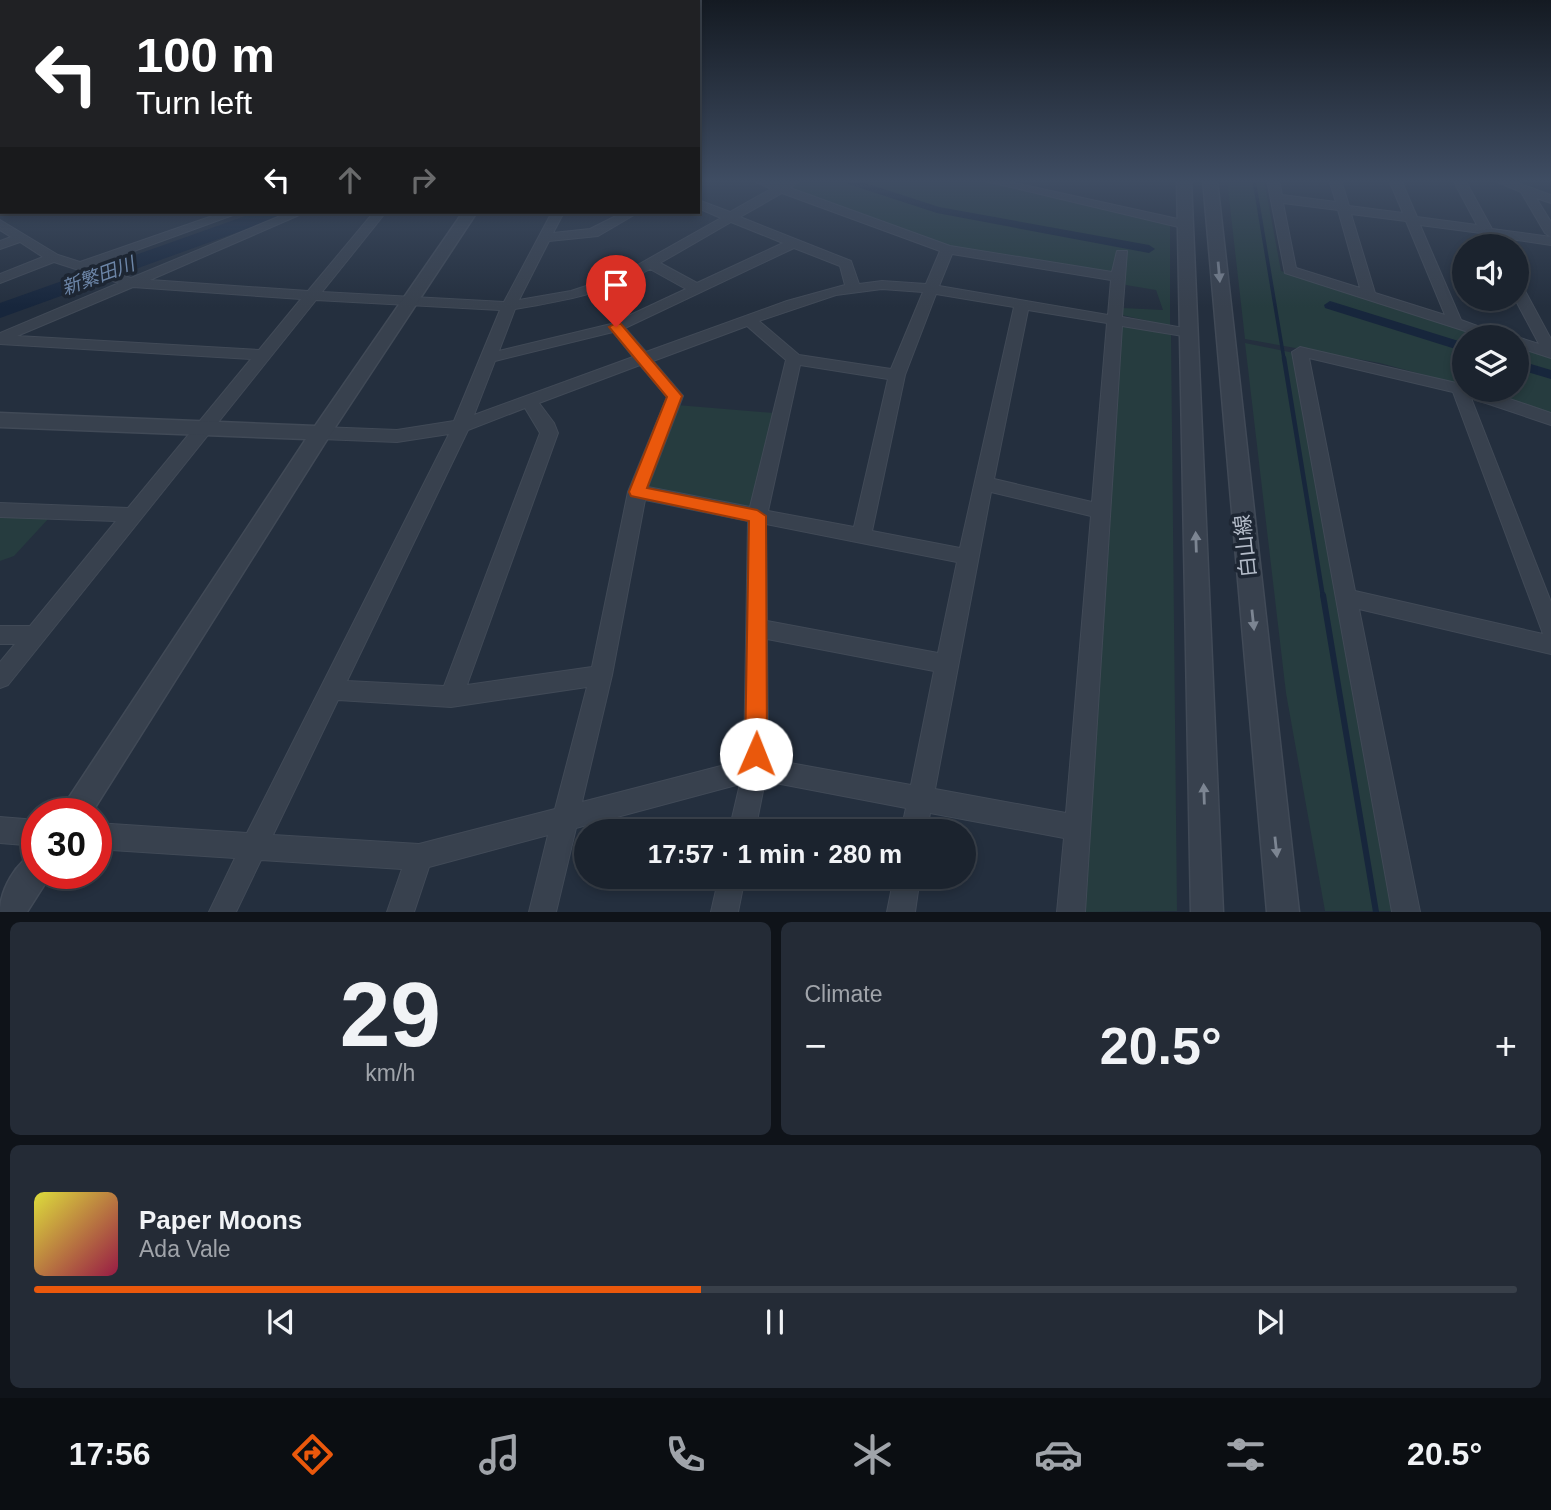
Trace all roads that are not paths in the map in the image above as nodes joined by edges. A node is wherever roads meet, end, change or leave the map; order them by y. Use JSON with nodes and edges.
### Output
{"nodes":[{"id":1,"x":205,"y":223,"type":"edge"},
{"id":2,"x":274,"y":223,"type":"edge"},
{"id":3,"x":371,"y":223,"type":"edge"},
{"id":4,"x":463,"y":223,"type":"edge"},
{"id":5,"x":553,"y":223,"type":"edge"},
{"id":6,"x":613,"y":223,"type":"edge"},
{"id":7,"x":721,"y":223,"type":"edge"},
{"id":8,"x":744,"y":223,"type":"edge"},
{"id":9,"x":877,"y":223,"type":"edge"},
{"id":10,"x":1176,"y":223,"type":"edge"},
{"id":11,"x":1214,"y":223,"type":"edge"},
{"id":12,"x":1281,"y":223,"type":"edge"},
{"id":13,"x":1347,"y":223,"type":"edge"},
{"id":14,"x":1413,"y":223,"type":"edge"},
{"id":15,"x":1434,"y":223,"type":"edge"},
{"id":16,"x":1482,"y":223,"type":"edge"},
{"id":17,"x":0,"y":224,"type":"edge"},
{"id":18,"x":1187,"y":225,"type":"joint"},
{"id":19,"x":1487,"y":231,"type":"junction"},
{"id":20,"x":1488,"y":234,"type":"edge"},
{"id":21,"x":545,"y":237,"type":"junction"},
{"id":22,"x":20,"y":238,"type":"junction"},
{"id":23,"x":1551,"y":241,"type":"edge"},
{"id":24,"x":794,"y":243,"type":"junction"},
{"id":25,"x":0,"y":245,"type":"edge"},
{"id":26,"x":947,"y":248,"type":"junction"},
{"id":27,"x":1122,"y":254,"type":"dead end"},
{"id":28,"x":53,"y":258,"type":"junction"},
{"id":29,"x":650,"y":264,"type":"junction"},
{"id":30,"x":80,"y":267,"type":"junction"},
{"id":31,"x":1118,"y":277,"type":"junction"},
{"id":32,"x":0,"y":279,"type":"edge"},
{"id":33,"x":129,"y":282,"type":"junction"},
{"id":34,"x":853,"y":288,"type":"junction"},
{"id":35,"x":697,"y":289,"type":"junction"},
{"id":36,"x":932,"y":289,"type":"junction"},
{"id":37,"x":1369,"y":295,"type":"junction"},
{"id":38,"x":312,"y":296,"type":"junction"},
{"id":39,"x":411,"y":301,"type":"junction"},
{"id":40,"x":1022,"y":305,"type":"junction"},
{"id":41,"x":509,"y":306,"type":"junction"},
{"id":42,"x":1529,"y":311,"type":"edge"},
{"id":43,"x":749,"y":320,"type":"junction"},
{"id":44,"x":1117,"y":321,"type":"junction"},
{"id":45,"x":1455,"y":322,"type":"junction"},
{"id":46,"x":1464,"y":325,"type":"edge"},
{"id":47,"x":616,"y":327,"type":"junction"},
{"id":48,"x":1189,"y":333,"type":"junction"},
{"id":49,"x":0,"y":339,"type":"edge"},
{"id":50,"x":1529,"y":346,"type":"edge"},
{"id":51,"x":1551,"y":353,"type":"edge"},
{"id":52,"x":263,"y":355,"type":"junction"},
{"id":53,"x":489,"y":358,"type":"junction"},
{"id":54,"x":794,"y":359,"type":"junction"},
{"id":55,"x":644,"y":360,"type":"junction"},
{"id":56,"x":897,"y":375,"type":"junction"},
{"id":57,"x":1452,"y":387,"type":"edge"},
{"id":58,"x":529,"y":402,"type":"junction"},
{"id":59,"x":1465,"y":402,"type":"edge"},
{"id":60,"x":1499,"y":402,"type":"edge"},
{"id":61,"x":1551,"y":419,"type":"edge"},
{"id":62,"x":0,"y":420,"type":"edge"},
{"id":63,"x":461,"y":426,"type":"junction"},
{"id":64,"x":203,"y":428,"type":"junction"},
{"id":65,"x":321,"y":433,"type":"junction"},
{"id":66,"x":986,"y":484,"type":"junction"},
{"id":67,"x":637,"y":492,"type":"junction"},
{"id":68,"x":0,"y":510,"type":"edge"},
{"id":69,"x":1101,"y":512,"type":"junction"},
{"id":70,"x":132,"y":515,"type":"junction"},
{"id":71,"x":757,"y":516,"type":"junction"},
{"id":72,"x":861,"y":537,"type":"junction"},
{"id":73,"x":968,"y":557,"type":"junction"},
{"id":74,"x":1348,"y":598,"type":"junction"},
{"id":75,"x":758,"y":628,"type":"junction"},
{"id":76,"x":1551,"y":629,"type":"edge"},
{"id":77,"x":0,"y":635,"type":"edge"},
{"id":78,"x":35,"y":635,"type":"junction"},
{"id":79,"x":1551,"y":645,"type":"edge"},
{"id":80,"x":946,"y":664,"type":"junction"},
{"id":81,"x":601,"y":675,"type":"junction"},
{"id":82,"x":0,"y":678,"type":"edge"},
{"id":83,"x":331,"y":690,"type":"junction"},
{"id":84,"x":452,"y":697,"type":"junction"},
{"id":85,"x":756,"y":768,"type":"junction"},
{"id":86,"x":920,"y":796,"type":"junction"},
{"id":87,"x":83,"y":798,"type":"edge"},
{"id":88,"x":565,"y":819,"type":"junction"},
{"id":89,"x":745,"y":819,"type":"edge"},
{"id":90,"x":916,"y":819,"type":"edge"},
{"id":91,"x":1077,"y":828,"type":"junction"},
{"id":92,"x":0,"y":830,"type":"edge"},
{"id":93,"x":21,"y":832,"type":"edge"},
{"id":94,"x":112,"y":837,"type":"edge"},
{"id":95,"x":256,"y":844,"type":"junction"},
{"id":96,"x":419,"y":857,"type":"junction"},
{"id":97,"x":23,"y":889,"type":"edge"},
{"id":98,"x":729,"y":889,"type":"edge"},
{"id":99,"x":905,"y":889,"type":"edge"},
{"id":100,"x":8,"y":912,"type":"edge"},
{"id":101,"x":222,"y":912,"type":"edge"},
{"id":102,"x":400,"y":912,"type":"edge"},
{"id":103,"x":541,"y":912,"type":"edge"},
{"id":104,"x":724,"y":912,"type":"edge"},
{"id":105,"x":901,"y":912,"type":"edge"},
{"id":106,"x":1071,"y":912,"type":"edge"},
{"id":107,"x":1207,"y":912,"type":"edge"},
{"id":108,"x":1283,"y":912,"type":"edge"},
{"id":109,"x":1406,"y":912,"type":"edge"}],
"edges":[{"from":1,"to":30,"type":"street"},
{"from":2,"to":33,"type":"street"},
{"from":3,"to":38,"type":"street"},
{"from":4,"to":39,"type":"street"},
{"from":5,"to":21,"type":"street"},
{"from":6,"to":21,"type":"street"},
{"from":7,"to":29,"type":"street"},
{"from":8,"to":24,"type":"street"},
{"from":9,"to":26,"type":"street"},
{"from":10,"to":18,"type":"street"},
{"from":11,"to":108,"type":"street","name":"白山線","one_way":true},
{"from":12,"to":37,"type":"street"},
{"from":13,"to":37,"type":"street"},
{"from":14,"to":45,"type":"street"},
{"from":15,"to":19,"type":"street"},
{"from":16,"to":19,"type":"street"},
{"from":17,"to":22,"type":"street"},
{"from":18,"to":48,"type":"street"},
{"from":19,"to":20,"type":"street"},
{"from":19,"to":23,"type":"street"},
{"from":21,"to":41,"type":"street"},
{"from":22,"to":25,"type":"street"},
{"from":22,"to":28,"type":"street"},
{"from":24,"to":34,"type":"street"},
{"from":24,"to":35,"type":"street"},
{"from":26,"to":31,"type":"street"},
{"from":26,"to":36,"type":"street"},
{"from":27,"to":31,"type":"street"},
{"from":28,"to":30,"type":"street"},
{"from":28,"to":32,"type":"street"},
{"from":29,"to":35,"type":"street"},
{"from":29,"to":41,"type":"street"},
{"from":30,"to":33,"type":"street"},
{"from":31,"to":44,"type":"street"},
{"from":33,"to":38,"type":"street"},
{"from":33,"to":49,"type":"street"},
{"from":34,"to":36,"type":"street"},
{"from":34,"to":43,"type":"street"},
{"from":35,"to":47,"type":"street"},
{"from":36,"to":40,"type":"street"},
{"from":36,"to":56,"type":"street"},
{"from":37,"to":45,"type":"street"},
{"from":38,"to":39,"type":"street"},
{"from":38,"to":52,"type":"street"},
{"from":39,"to":41,"type":"street"},
{"from":39,"to":65,"type":"street"},
{"from":40,"to":44,"type":"street"},
{"from":40,"to":66,"type":"street"},
{"from":41,"to":53,"type":"street"},
{"from":42,"to":51,"type":"street"},
{"from":43,"to":54,"type":"street"},
{"from":43,"to":55,"type":"street"},
{"from":44,"to":48,"type":"street"},
{"from":44,"to":69,"type":"street"},
{"from":45,"to":46,"type":"street"},
{"from":47,"to":53,"type":"street"},
{"from":47,"to":55,"type":"street"},
{"from":107,"to":48,"type":"street","one_way":true},
{"from":49,"to":52,"type":"street"},
{"from":50,"to":51,"type":"street"},
{"from":52,"to":64,"type":"street"},
{"from":53,"to":63,"type":"street"},
{"from":54,"to":56,"type":"street"},
{"from":54,"to":71,"type":"street"},
{"from":55,"to":58,"type":"street"},
{"from":55,"to":67,"type":"street"},
{"from":56,"to":72,"type":"street"},
{"from":57,"to":74,"type":"street"},
{"from":58,"to":63,"type":"street"},
{"from":58,"to":84,"type":"street"},
{"from":59,"to":76,"type":"street"},
{"from":60,"to":61,"type":"street"},
{"from":62,"to":64,"type":"street"},
{"from":63,"to":65,"type":"street"},
{"from":63,"to":83,"type":"street"},
{"from":64,"to":65,"type":"street"},
{"from":64,"to":70,"type":"street"},
{"from":65,"to":87,"type":"street"},
{"from":66,"to":69,"type":"street"},
{"from":66,"to":73,"type":"street"},
{"from":67,"to":71,"type":"street"},
{"from":67,"to":81,"type":"street"},
{"from":68,"to":70,"type":"street"},
{"from":69,"to":91,"type":"street"},
{"from":70,"to":78,"type":"street"},
{"from":71,"to":72,"type":"street"},
{"from":71,"to":75,"type":"street"},
{"from":72,"to":73,"type":"street"},
{"from":73,"to":80,"type":"street"},
{"from":74,"to":79,"type":"street"},
{"from":74,"to":109,"type":"street"},
{"from":75,"to":80,"type":"street"},
{"from":75,"to":85,"type":"street"},
{"from":77,"to":78,"type":"street"},
{"from":78,"to":82,"type":"street"},
{"from":80,"to":86,"type":"street"},
{"from":81,"to":84,"type":"street"},
{"from":81,"to":88,"type":"street"},
{"from":83,"to":84,"type":"street"},
{"from":83,"to":95,"type":"street"},
{"from":85,"to":86,"type":"street"},
{"from":85,"to":88,"type":"street"},
{"from":85,"to":89,"type":"street"},
{"from":86,"to":90,"type":"street"},
{"from":86,"to":91,"type":"street"},
{"from":88,"to":96,"type":"street"},
{"from":88,"to":103,"type":"street"},
{"from":91,"to":106,"type":"street"},
{"from":92,"to":93,"type":"street"},
{"from":94,"to":95,"type":"street"},
{"from":95,"to":96,"type":"street"},
{"from":95,"to":101,"type":"street"},
{"from":96,"to":102,"type":"street"},
{"from":97,"to":100,"type":"street"},
{"from":98,"to":104,"type":"street"},
{"from":99,"to":105,"type":"street"}]}
